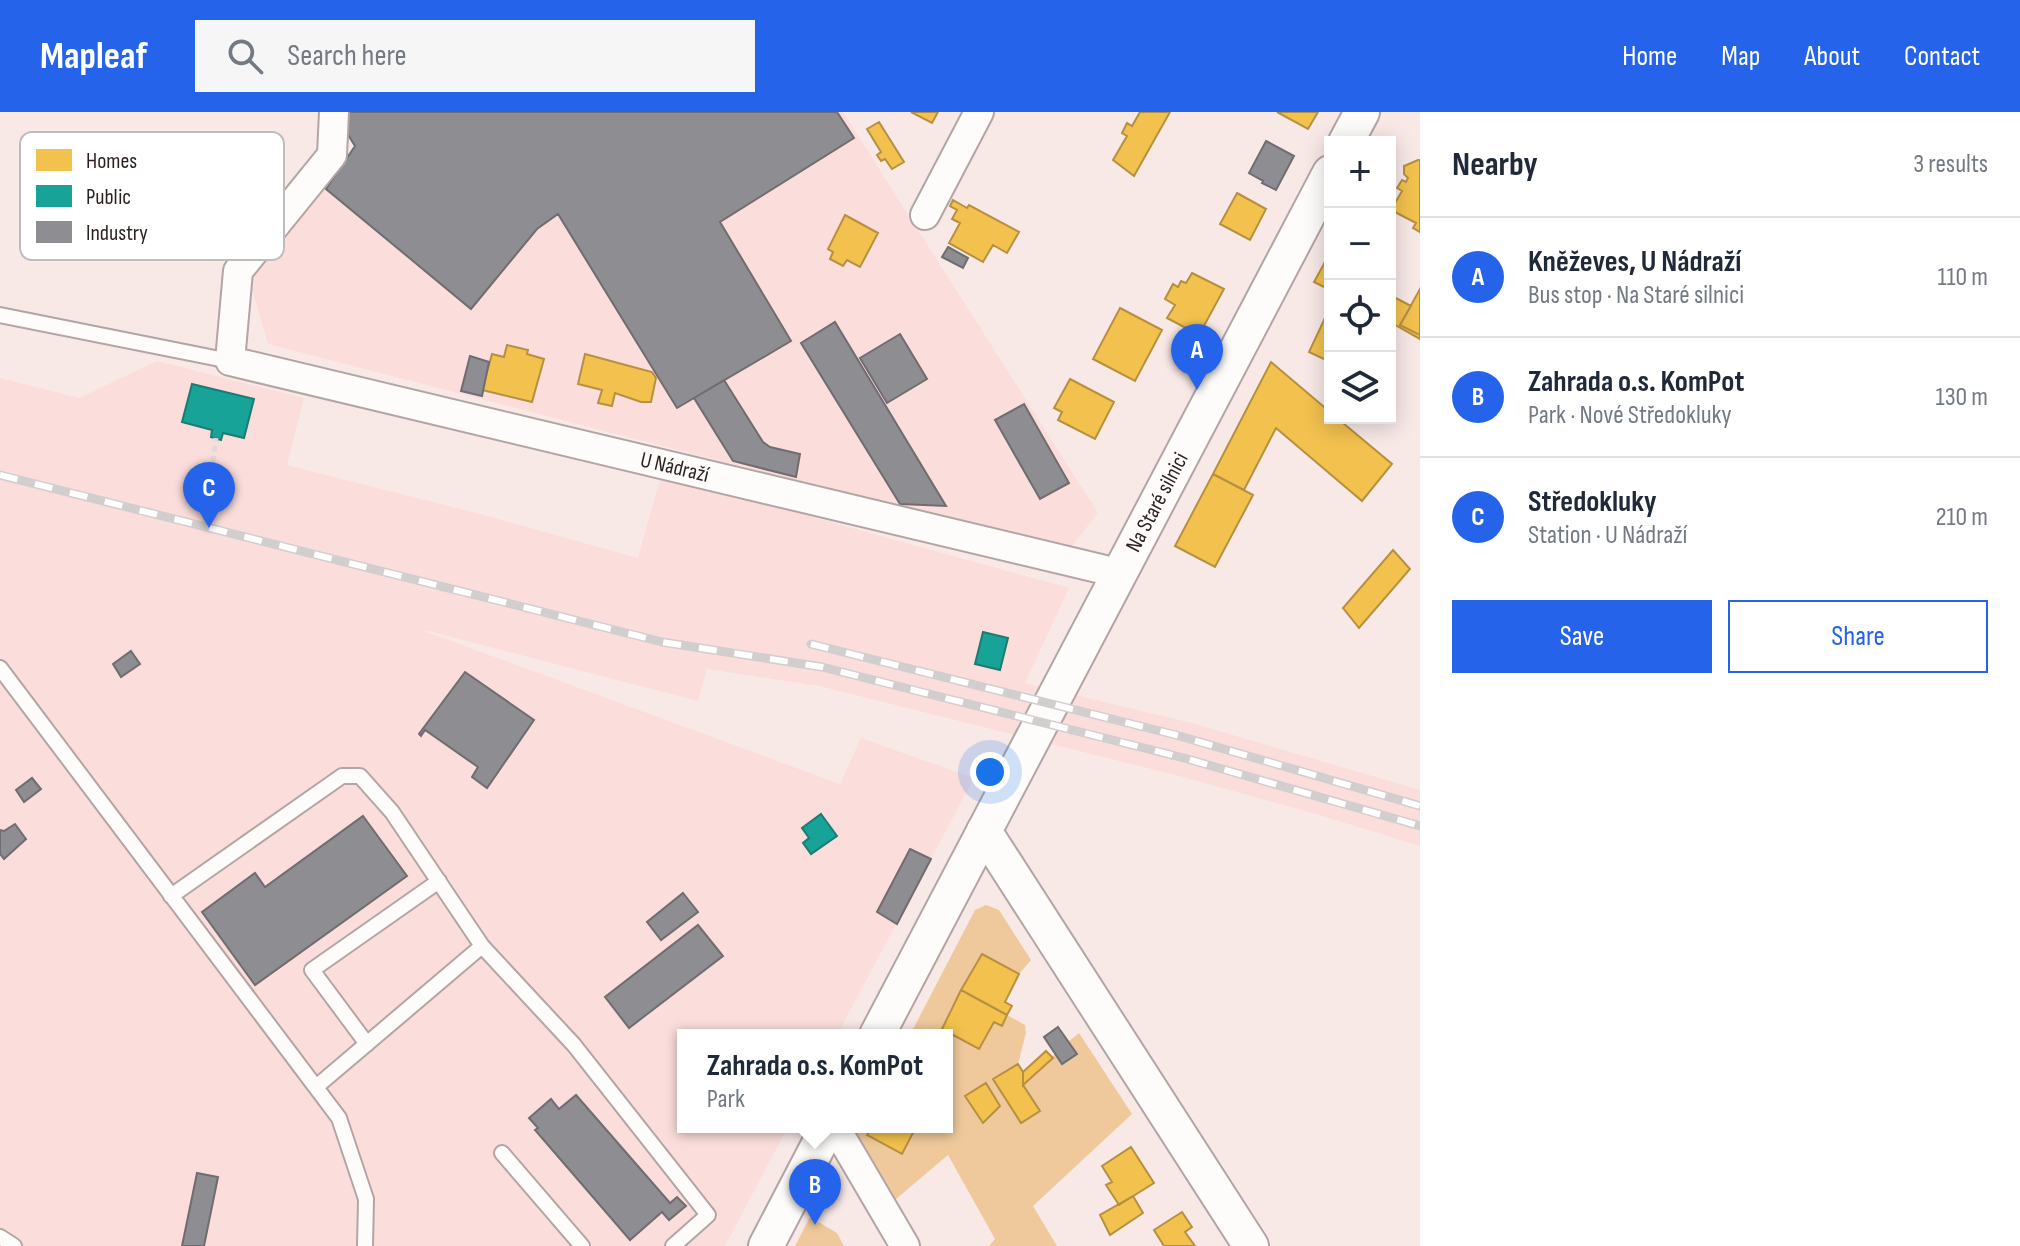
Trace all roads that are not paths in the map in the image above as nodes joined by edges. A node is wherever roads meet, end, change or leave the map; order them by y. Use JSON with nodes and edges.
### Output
{"nodes":[{"id":1,"x":334,"y":112,"type":"edge"},
{"id":2,"x":979,"y":112,"type":"edge"},
{"id":3,"x":1362,"y":112,"type":"edge"},
{"id":4,"x":1349,"y":136,"type":"edge"},
{"id":5,"x":1324,"y":184,"type":"edge"},
{"id":6,"x":284,"y":214,"type":"edge"},
{"id":7,"x":925,"y":215,"type":"dead end"},
{"id":8,"x":247,"y":260,"type":"edge"},
{"id":9,"x":0,"y":315,"type":"edge"},
{"id":10,"x":230,"y":361,"type":"junction"},
{"id":11,"x":1118,"y":573,"type":"junction"},
{"id":12,"x":0,"y":668,"type":"edge"},
{"id":13,"x":984,"y":831,"type":"junction"},
{"id":14,"x":439,"y":881,"type":"junction"},
{"id":15,"x":171,"y":896,"type":"junction"},
{"id":16,"x":482,"y":946,"type":"junction"},
{"id":17,"x":880,"y":1029,"type":"edge"},
{"id":18,"x":367,"y":1044,"type":"junction"},
{"id":19,"x":316,"y":1087,"type":"junction"},
{"id":20,"x":827,"y":1133,"type":"edge"},
{"id":21,"x":837,"y":1133,"type":"edge"},
{"id":22,"x":502,"y":1153,"type":"dead end"},
{"id":23,"x":0,"y":1237,"type":"edge"},
{"id":24,"x":14,"y":1246,"type":"edge"},
{"id":25,"x":365,"y":1246,"type":"edge"},
{"id":26,"x":582,"y":1246,"type":"edge"},
{"id":27,"x":673,"y":1246,"type":"edge"},
{"id":28,"x":766,"y":1246,"type":"edge"},
{"id":29,"x":905,"y":1246,"type":"edge"},
{"id":30,"x":1251,"y":1246,"type":"edge"}],
"edges":[{"from":1,"to":6,"type":"street"},
{"from":2,"to":7,"type":"street"},
{"from":3,"to":4,"type":"street"},
{"from":5,"to":11,"type":"street","name":"Na Staré silnici"},
{"from":8,"to":10,"type":"street"},
{"from":9,"to":10,"type":"lane"},
{"from":10,"to":11,"type":"street","name":"U Nádraží"},
{"from":11,"to":13,"type":"street","name":"Na Staré silnici"},
{"from":12,"to":15,"type":"lane"},
{"from":13,"to":17,"type":"street","name":"Na Staré silnici"},
{"from":13,"to":30,"type":"street"},
{"from":14,"to":15,"type":"lane"},
{"from":14,"to":16,"type":"lane"},
{"from":14,"to":18,"type":"lane"},
{"from":15,"to":19,"type":"lane"},
{"from":16,"to":18,"type":"lane"},
{"from":16,"to":27,"type":"lane"},
{"from":18,"to":19,"type":"lane"},
{"from":19,"to":25,"type":"lane"},
{"from":20,"to":28,"type":"street"},
{"from":21,"to":29,"type":"street"},
{"from":22,"to":26,"type":"lane"},
{"from":23,"to":24,"type":"lane"}]}
